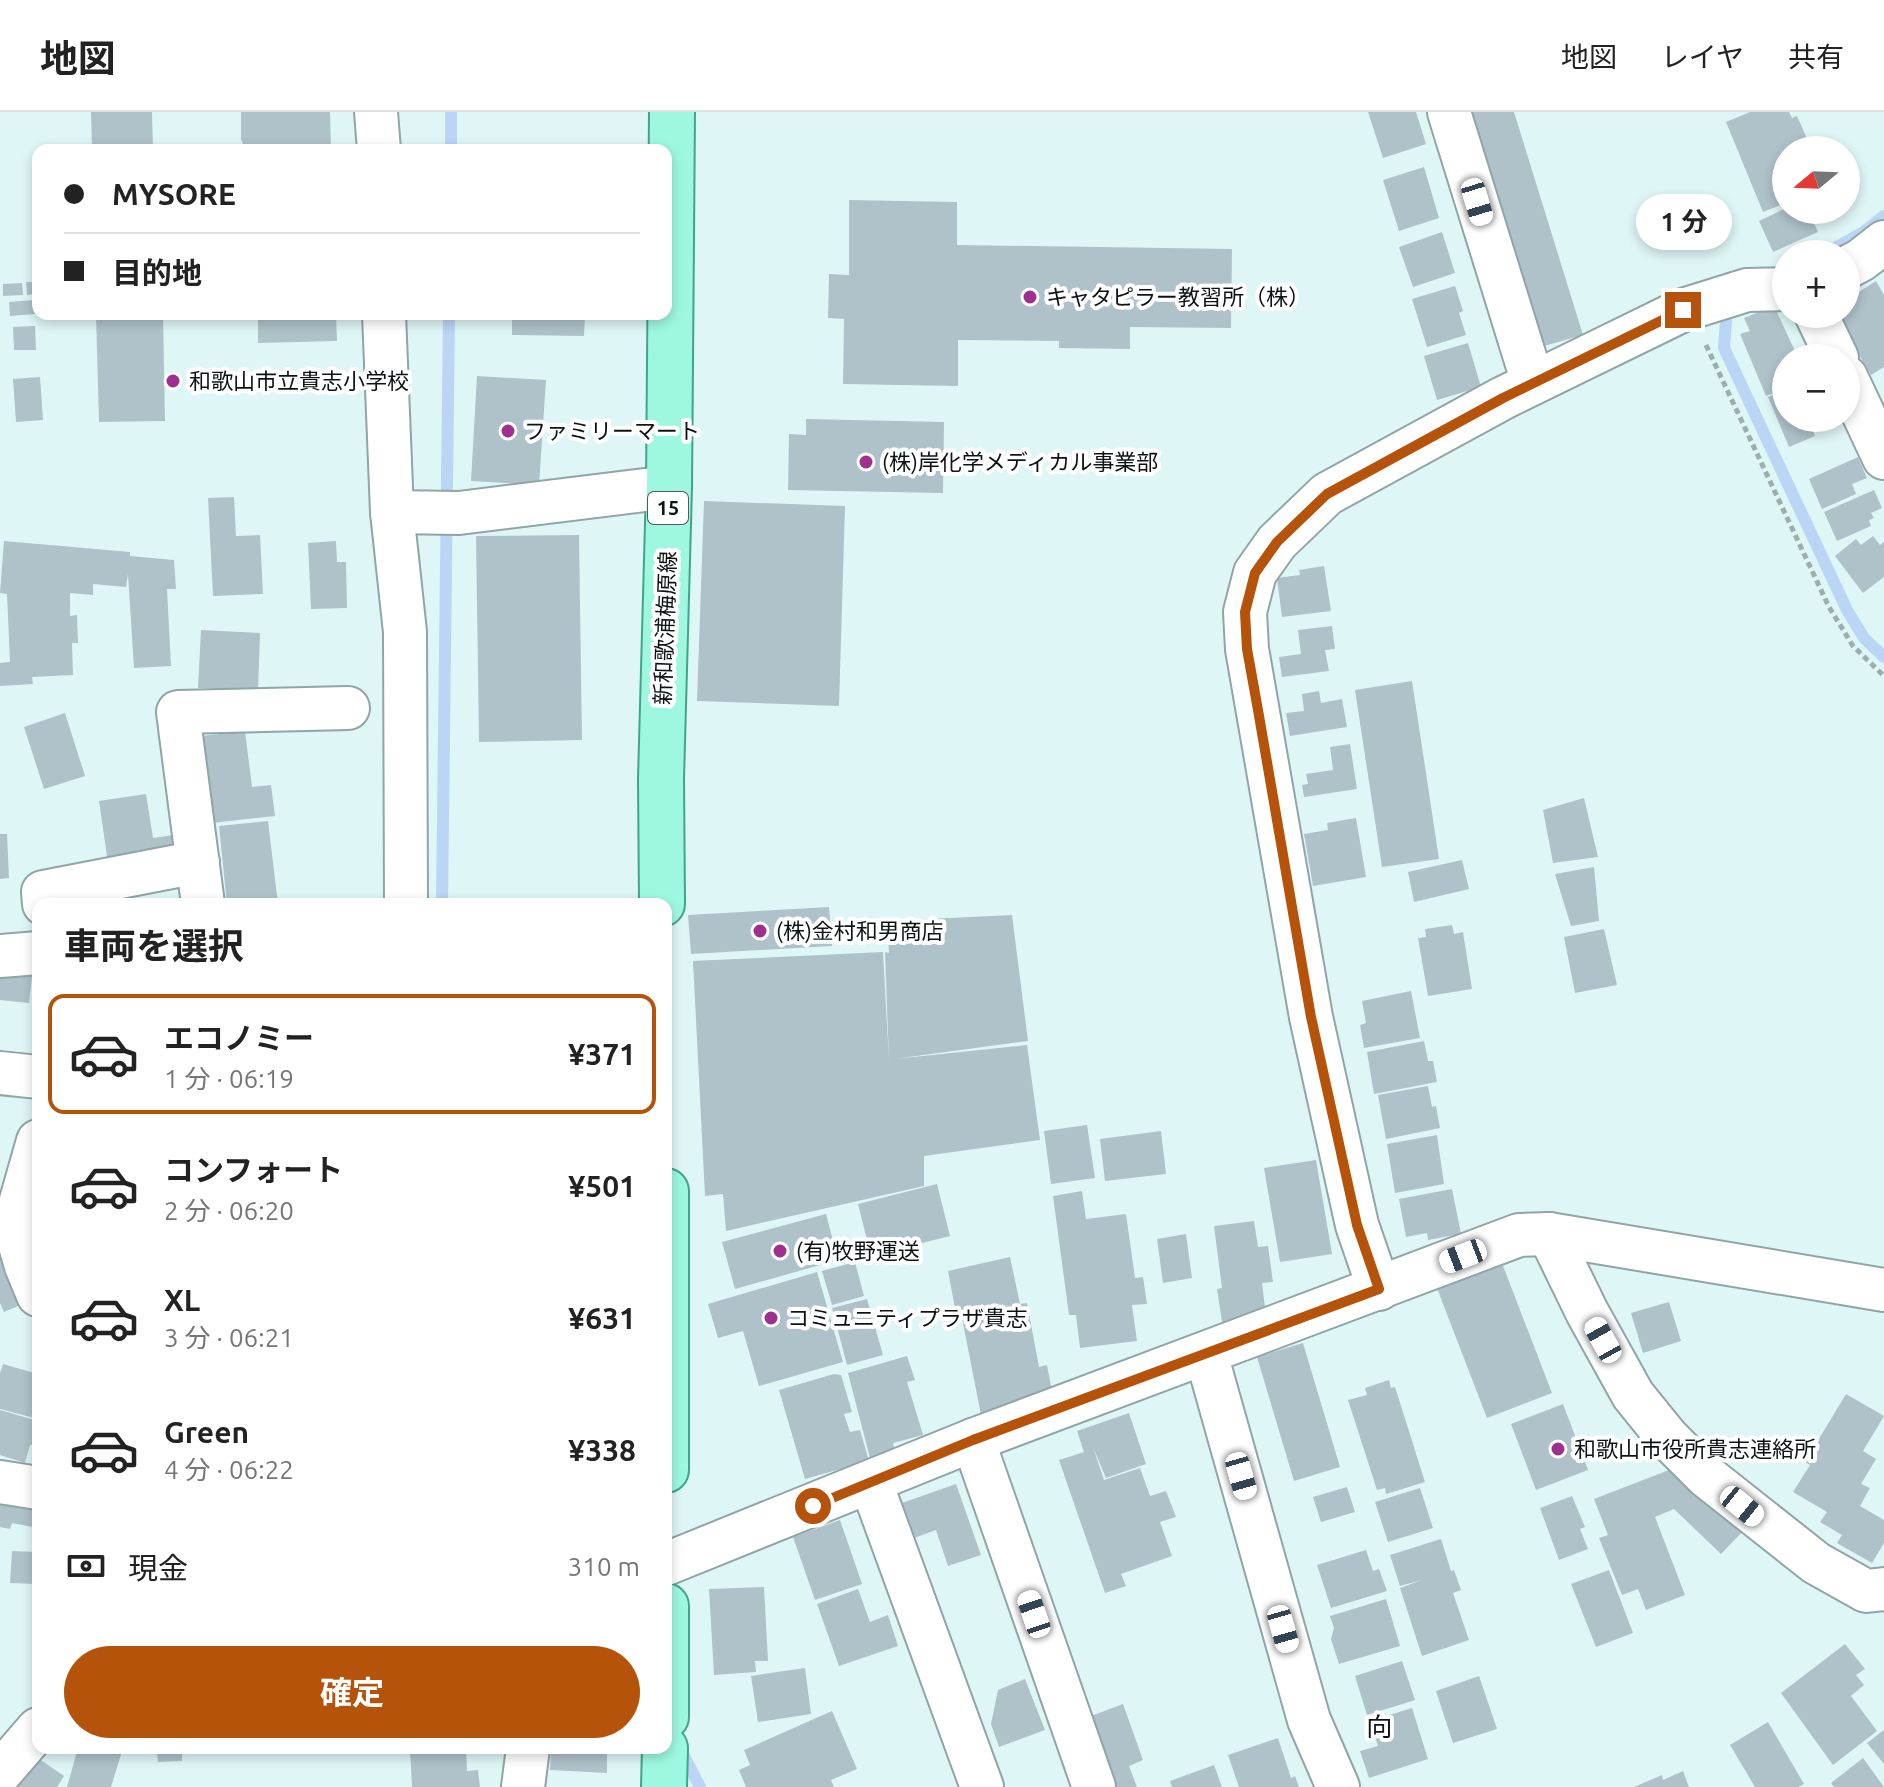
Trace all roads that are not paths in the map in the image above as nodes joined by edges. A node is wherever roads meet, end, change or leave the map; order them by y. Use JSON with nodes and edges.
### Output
{"nodes":[{"id":1,"x":376,"y":112,"type":"edge"},
{"id":2,"x":672,"y":112,"type":"edge"},
{"id":3,"x":1449,"y":112,"type":"edge"},
{"id":4,"x":379,"y":144,"type":"edge"},
{"id":5,"x":672,"y":144,"type":"edge"},
{"id":6,"x":1884,"y":242,"type":"edge"},
{"id":7,"x":1860,"y":261,"type":"edge"},
{"id":8,"x":1772,"y":289,"type":"edge"},
{"id":9,"x":385,"y":320,"type":"edge"},
{"id":10,"x":670,"y":320,"type":"edge"},
{"id":11,"x":1533,"y":383,"type":"junction"},
{"id":12,"x":1860,"y":407,"type":"edge"},
{"id":13,"x":1884,"y":458,"type":"edge"},
{"id":14,"x":669,"y":487,"type":"junction"},
{"id":15,"x":426,"y":513,"type":"junction"},
{"id":16,"x":348,"y":708,"type":"dead end"},
{"id":17,"x":198,"y":862,"type":"junction"},
{"id":18,"x":44,"y":898,"type":"edge"},
{"id":19,"x":202,"y":898,"type":"edge"},
{"id":20,"x":406,"y":898,"type":"edge"},
{"id":21,"x":662,"y":898,"type":"edge"},
{"id":22,"x":32,"y":953,"type":"edge"},
{"id":23,"x":0,"y":956,"type":"edge"},
{"id":24,"x":0,"y":1073,"type":"edge"},
{"id":25,"x":32,"y":1076,"type":"edge"},
{"id":26,"x":32,"y":1162,"type":"edge"},
{"id":27,"x":1549,"y":1234,"type":"junction"},
{"id":28,"x":32,"y":1280,"type":"edge"},
{"id":29,"x":1379,"y":1289,"type":"junction"},
{"id":30,"x":1884,"y":1290,"type":"edge"},
{"id":31,"x":1206,"y":1354,"type":"junction"},
{"id":32,"x":973,"y":1440,"type":"junction"},
{"id":33,"x":0,"y":1482,"type":"edge"},
{"id":34,"x":871,"y":1483,"type":"junction"},
{"id":35,"x":32,"y":1487,"type":"edge"},
{"id":36,"x":672,"y":1562,"type":"edge"},
{"id":37,"x":1884,"y":1589,"type":"edge"},
{"id":38,"x":32,"y":1736,"type":"edge"},
{"id":39,"x":527,"y":1754,"type":"edge"},
{"id":40,"x":665,"y":1754,"type":"edge"},
{"id":41,"x":0,"y":1773,"type":"edge"},
{"id":42,"x":523,"y":1787,"type":"edge"},
{"id":43,"x":664,"y":1787,"type":"edge"},
{"id":44,"x":982,"y":1787,"type":"edge"},
{"id":45,"x":1094,"y":1787,"type":"edge"},
{"id":46,"x":1338,"y":1787,"type":"edge"}],
"edges":[{"from":1,"to":4,"type":"street"},
{"from":2,"to":5,"type":"main road","name":"新和歌浦梅原線","number":"15"},
{"from":3,"to":11,"type":"street"},
{"from":6,"to":7,"type":"street"},
{"from":8,"to":11,"type":"street"},
{"from":9,"to":15,"type":"street"},
{"from":10,"to":14,"type":"main road","name":"新和歌浦梅原線","number":"15"},
{"from":11,"to":29,"type":"street"},
{"from":12,"to":13,"type":"street"},
{"from":14,"to":15,"type":"street"},
{"from":14,"to":21,"type":"main road","name":"新和歌浦梅原線","number":"15"},
{"from":15,"to":20,"type":"street"},
{"from":16,"to":17,"type":"street"},
{"from":17,"to":18,"type":"street"},
{"from":17,"to":19,"type":"street"},
{"from":22,"to":23,"type":"street"},
{"from":24,"to":25,"type":"street"},
{"from":26,"to":28,"type":"street"},
{"from":27,"to":29,"type":"street"},
{"from":27,"to":30,"type":"street"},
{"from":27,"to":37,"type":"street"},
{"from":29,"to":31,"type":"street"},
{"from":31,"to":32,"type":"street"},
{"from":31,"to":46,"type":"street"},
{"from":32,"to":34,"type":"street"},
{"from":32,"to":45,"type":"street"},
{"from":33,"to":35,"type":"street"},
{"from":34,"to":36,"type":"street"},
{"from":34,"to":44,"type":"street"},
{"from":38,"to":41,"type":"street"},
{"from":39,"to":42,"type":"street"},
{"from":40,"to":43,"type":"main road"}]}
